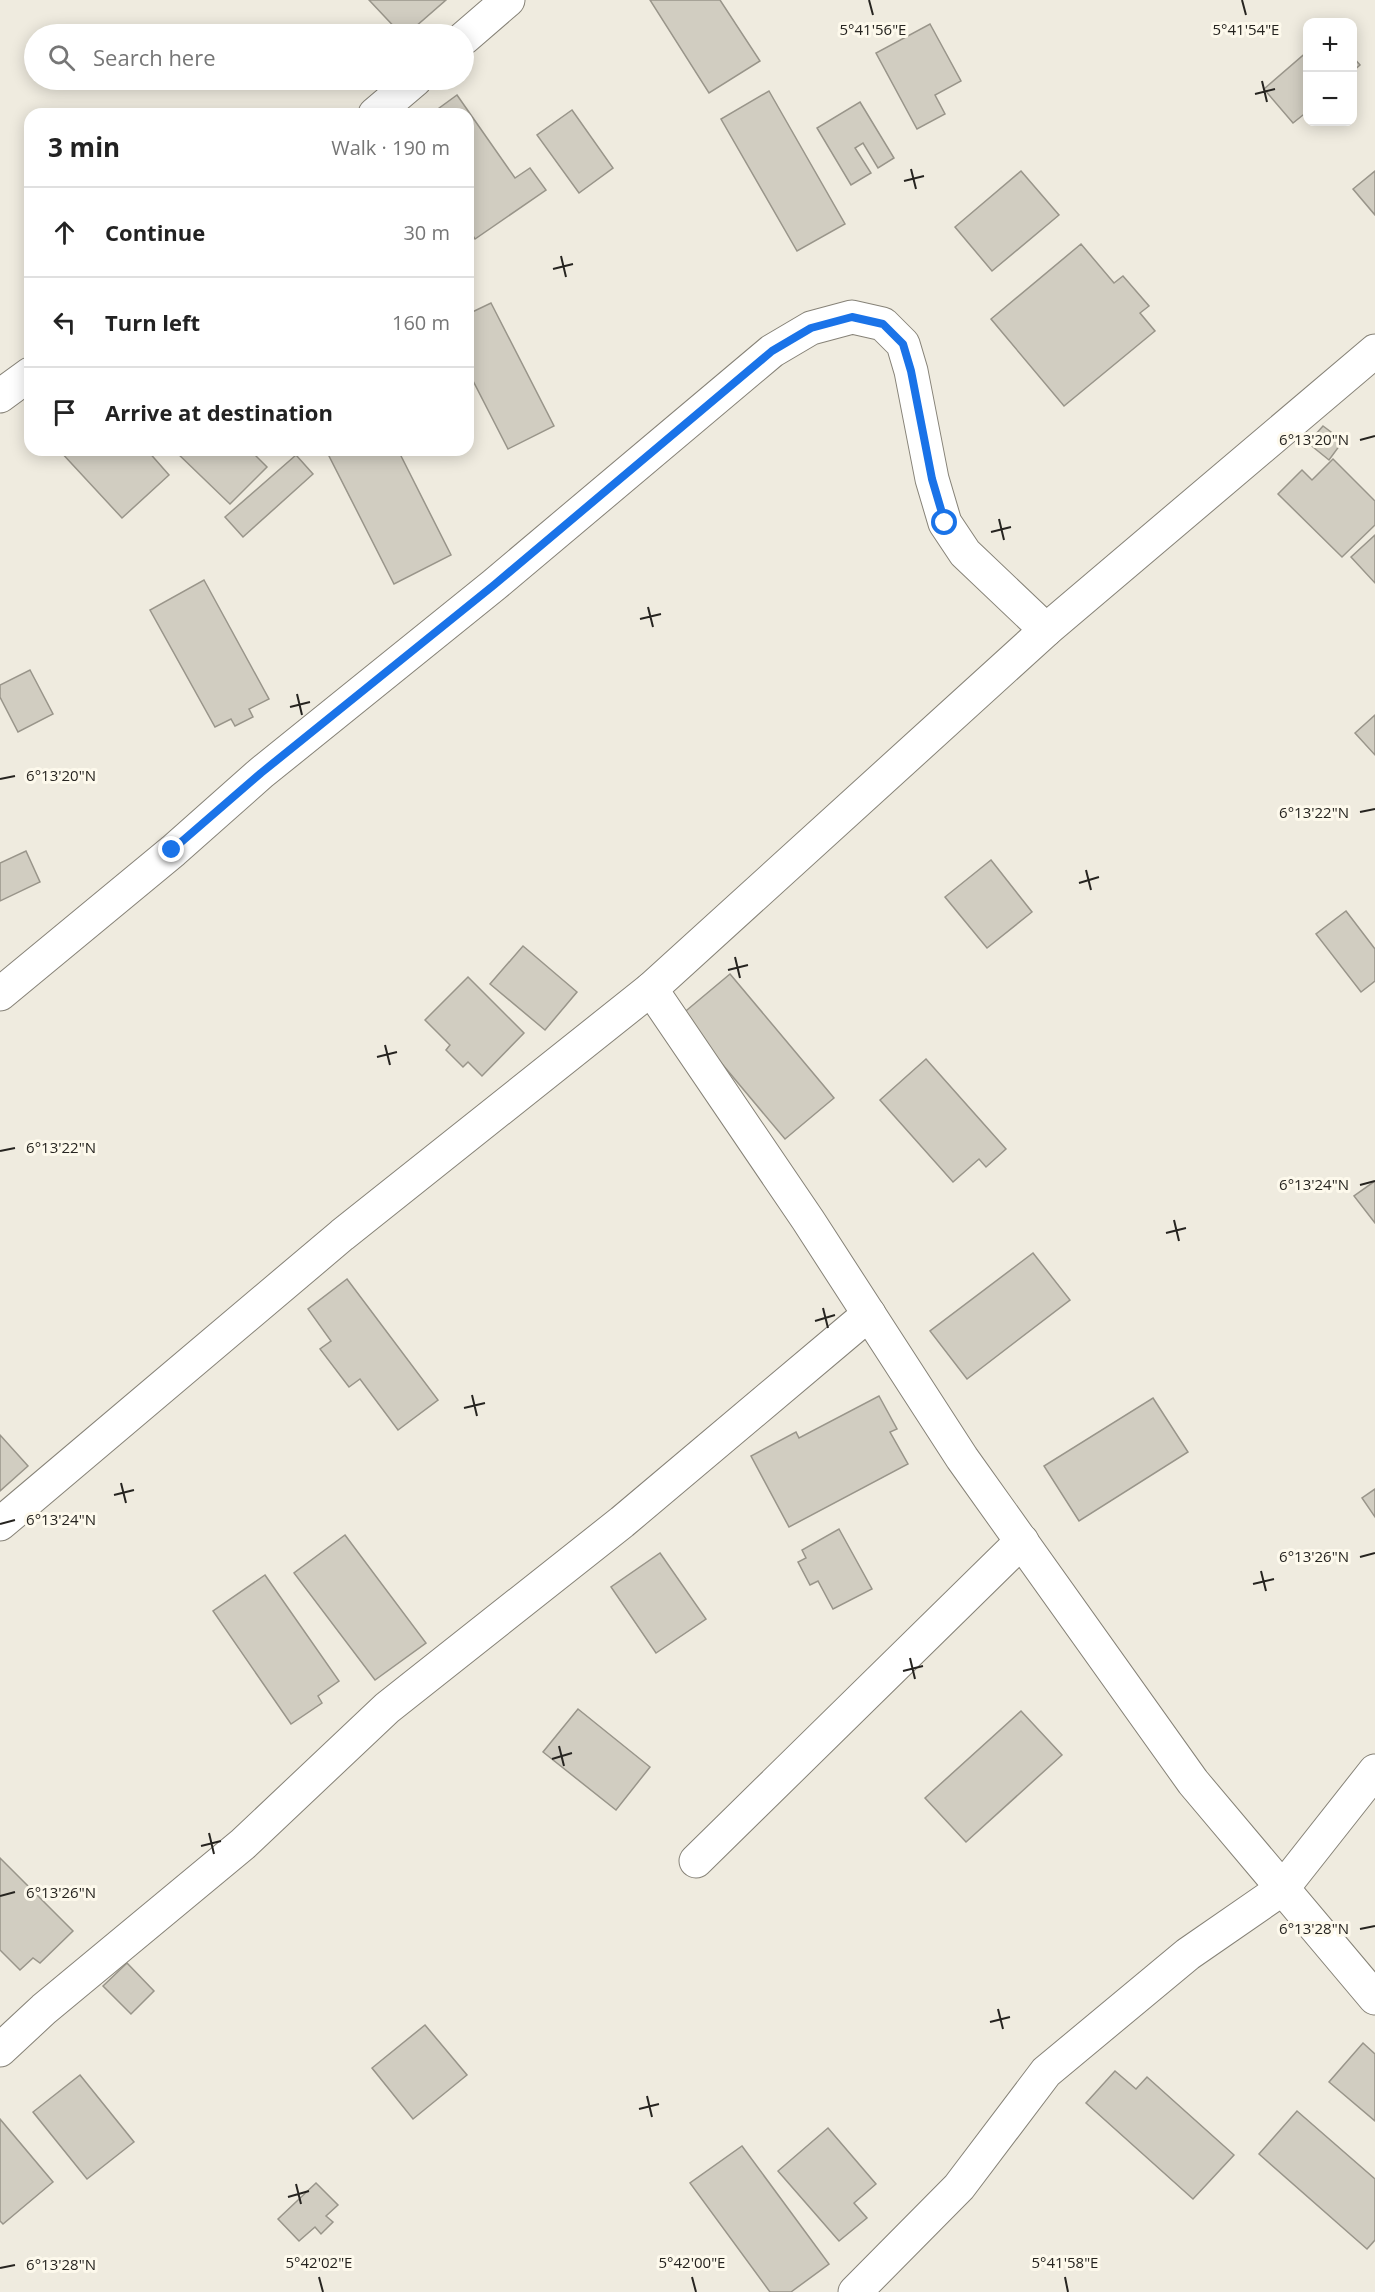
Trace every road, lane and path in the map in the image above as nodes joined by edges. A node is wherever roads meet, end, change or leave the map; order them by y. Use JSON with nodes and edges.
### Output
{"nodes":[{"id":1,"x":508,"y":0,"type":"edge"},
{"id":2,"x":474,"y":29,"type":"edge"},
{"id":3,"x":403,"y":90,"type":"edge"},
{"id":4,"x":382,"y":108,"type":"edge"},
{"id":5,"x":1375,"y":351,"type":"edge"},
{"id":6,"x":24,"y":378,"type":"edge"},
{"id":7,"x":0,"y":396,"type":"edge"},
{"id":8,"x":1046,"y":630,"type":"junction"},
{"id":9,"x":651,"y":989,"type":"junction"},
{"id":10,"x":0,"y":994,"type":"edge"},
{"id":11,"x":869,"y":1314,"type":"junction"},
{"id":12,"x":0,"y":1524,"type":"edge"},
{"id":13,"x":1022,"y":1541,"type":"junction"},
{"id":14,"x":1375,"y":1771,"type":"edge"},
{"id":15,"x":696,"y":1861,"type":"dead end"},
{"id":16,"x":1282,"y":1889,"type":"junction"},
{"id":17,"x":1375,"y":1998,"type":"edge"},
{"id":18,"x":0,"y":2050,"type":"edge"},
{"id":19,"x":855,"y":2292,"type":"edge"}],
"edges":[{"from":1,"to":2,"type":"street"},
{"from":3,"to":4,"type":"street"},
{"from":5,"to":8,"type":"street"},
{"from":6,"to":7,"type":"street"},
{"from":8,"to":9,"type":"street"},
{"from":8,"to":10,"type":"street"},
{"from":9,"to":11,"type":"street"},
{"from":9,"to":12,"type":"street"},
{"from":11,"to":13,"type":"street"},
{"from":11,"to":18,"type":"street"},
{"from":13,"to":15,"type":"street"},
{"from":13,"to":16,"type":"street"},
{"from":14,"to":16,"type":"street"},
{"from":16,"to":17,"type":"street"},
{"from":16,"to":19,"type":"street"}]}
